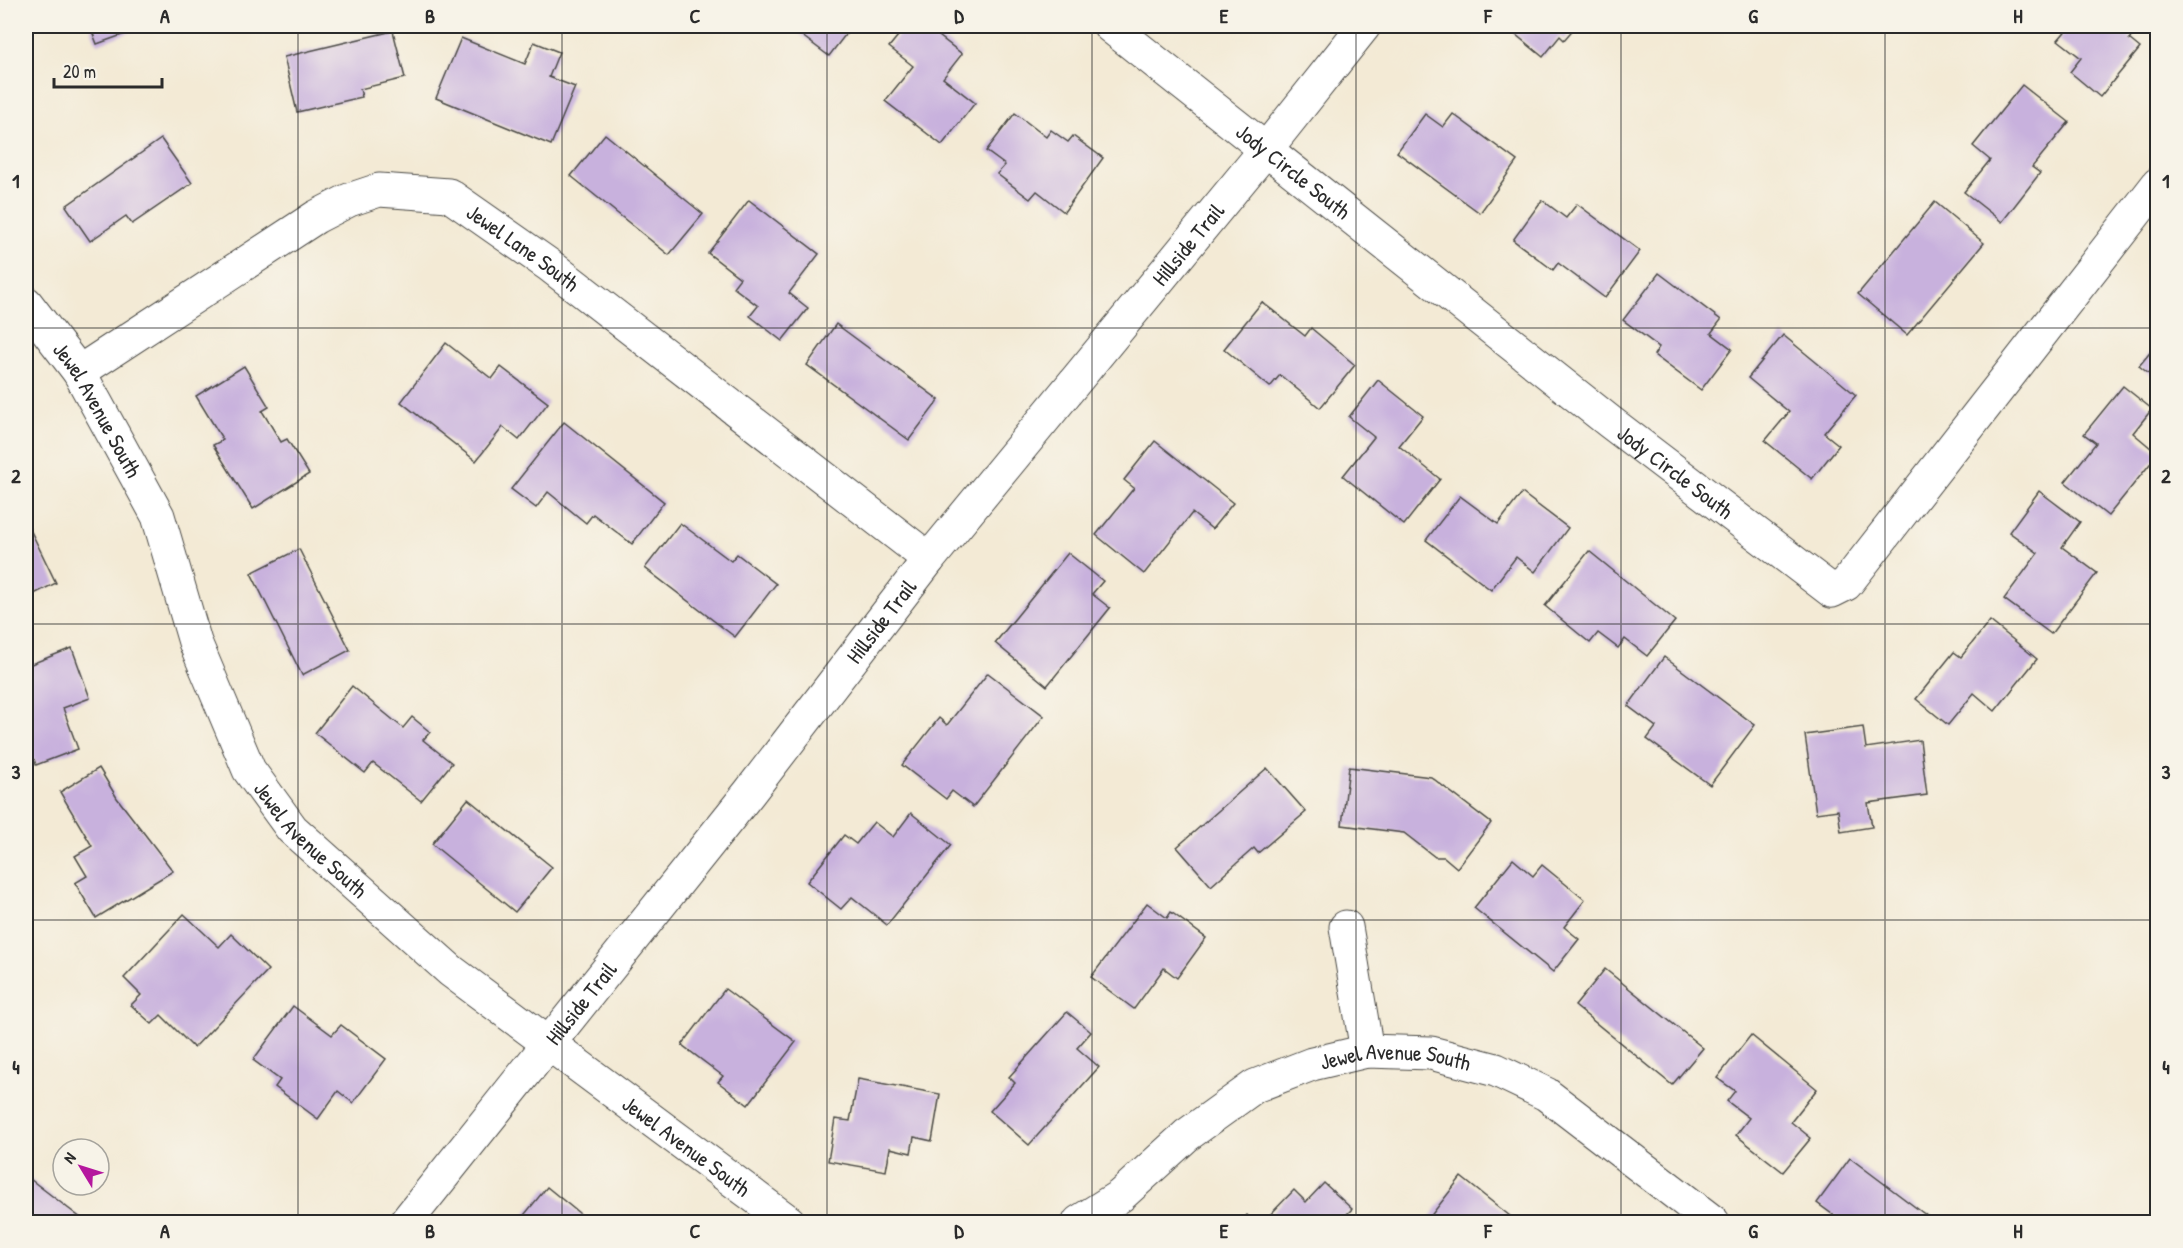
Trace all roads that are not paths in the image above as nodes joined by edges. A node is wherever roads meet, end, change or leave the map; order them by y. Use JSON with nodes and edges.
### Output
{"nodes":[{"id":1,"x":1110,"y":26,"type":"edge"},
{"id":2,"x":1364,"y":26,"type":"edge"},
{"id":3,"x":1266,"y":148,"type":"junction"},
{"id":4,"x":2157,"y":184,"type":"edge"},
{"id":5,"x":26,"y":303,"type":"edge"},
{"id":6,"x":79,"y":372,"type":"junction"},
{"id":7,"x":929,"y":559,"type":"junction"},
{"id":8,"x":1346,"y":927,"type":"dead end"},
{"id":9,"x":547,"y":1044,"type":"junction"},
{"id":10,"x":1367,"y":1051,"type":"junction"},
{"id":11,"x":406,"y":1222,"type":"edge"},
{"id":12,"x":789,"y":1222,"type":"edge"},
{"id":13,"x":1079,"y":1222,"type":"edge"},
{"id":14,"x":1713,"y":1222,"type":"edge"}],
"edges":[{"from":1,"to":3,"type":"street","name":"Jody Circle South"},
{"from":2,"to":3,"type":"street","name":"Hillside Trail"},
{"from":3,"to":4,"type":"street","name":"Jody Circle South"},
{"from":3,"to":7,"type":"street","name":"Hillside Trail"},
{"from":5,"to":6,"type":"street","name":"Jewel Avenue South"},
{"from":6,"to":7,"type":"street","name":"Jewel Lane South"},
{"from":6,"to":9,"type":"street","name":"Jewel Avenue South"},
{"from":7,"to":9,"type":"street","name":"Hillside Trail"},
{"from":8,"to":10,"type":"street"},
{"from":9,"to":11,"type":"street","name":"Hillside Trail"},
{"from":9,"to":12,"type":"street","name":"Jewel Avenue South"},
{"from":10,"to":13,"type":"street","name":"Jewel Avenue South"},
{"from":10,"to":14,"type":"street","name":"Jewel Avenue South"}]}
